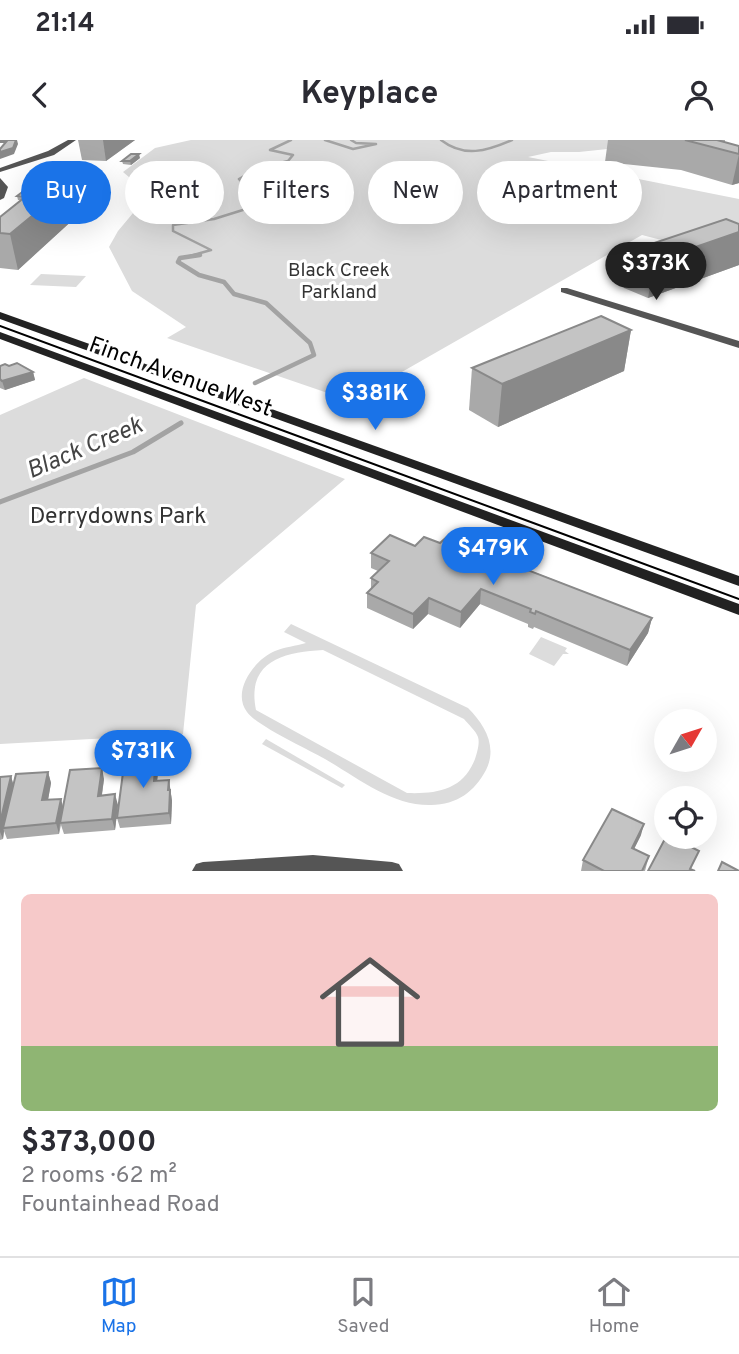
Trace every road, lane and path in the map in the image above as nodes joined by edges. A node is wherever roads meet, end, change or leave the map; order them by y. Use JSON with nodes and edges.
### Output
{"nodes":[{"id":1,"x":72,"y":140,"type":"edge"},
{"id":2,"x":0,"y":170,"type":"edge"},
{"id":3,"x":0,"y":180,"type":"edge"},
{"id":4,"x":0,"y":198,"type":"edge"},
{"id":5,"x":564,"y":290,"type":"dead end"},
{"id":6,"x":0,"y":314,"type":"edge"},
{"id":7,"x":0,"y":335,"type":"edge"},
{"id":8,"x":739,"y":345,"type":"edge"},
{"id":9,"x":739,"y":581,"type":"edge"},
{"id":10,"x":739,"y":610,"type":"edge"},
{"id":11,"x":203,"y":871,"type":"edge"},
{"id":12,"x":392,"y":871,"type":"edge"}],
"edges":[{"from":1,"to":2,"type":"street"},
{"from":3,"to":4,"type":"street"},
{"from":5,"to":8,"type":"street"},
{"from":6,"to":9,"type":"main road","name":"Finch Avenue West"},
{"from":7,"to":10,"type":"main road","name":"Finch Avenue West"},
{"from":11,"to":12,"type":"street"}]}
